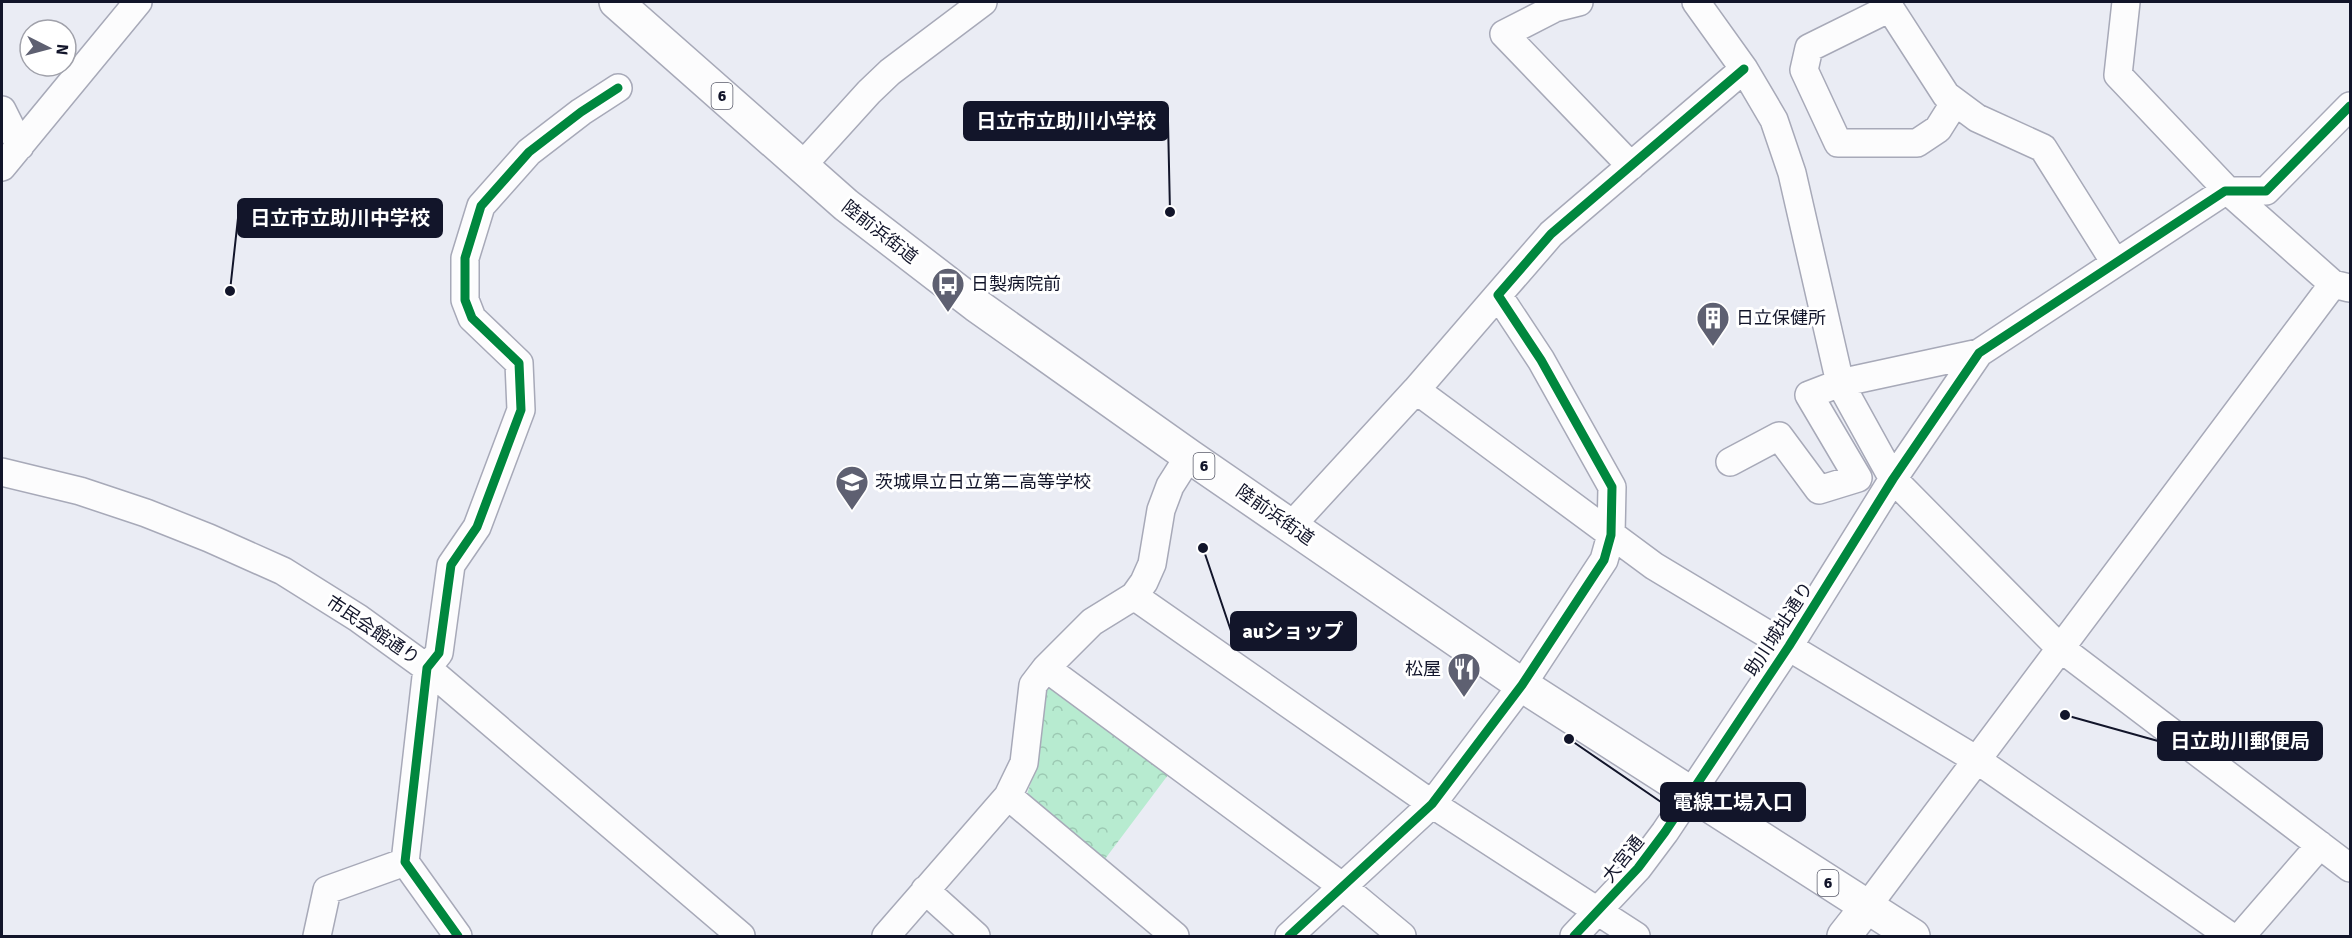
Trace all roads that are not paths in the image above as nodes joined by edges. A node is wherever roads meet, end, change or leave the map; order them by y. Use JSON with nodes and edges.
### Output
{"nodes":[{"id":1,"x":138,"y":2,"type":"edge"},
{"id":2,"x":616,"y":2,"type":"edge"},
{"id":3,"x":983,"y":2,"type":"edge"},
{"id":4,"x":1580,"y":2,"type":"edge"},
{"id":5,"x":1696,"y":2,"type":"edge"},
{"id":6,"x":2126,"y":2,"type":"edge"},
{"id":7,"x":1888,"y":4,"type":"edge"},
{"id":8,"x":1744,"y":69,"type":"junction"},
{"id":9,"x":618,"y":88,"type":"dead end"},
{"id":10,"x":1955,"y":102,"type":"junction"},
{"id":11,"x":2350,"y":106,"type":"edge"},
{"id":12,"x":2,"y":110,"type":"edge"},
{"id":13,"x":20,"y":146,"type":"junction"},
{"id":14,"x":1631,"y":166,"type":"junction"},
{"id":15,"x":2,"y":167,"type":"edge"},
{"id":16,"x":801,"y":167,"type":"junction"},
{"id":17,"x":2228,"y":191,"type":"junction"},
{"id":18,"x":2114,"y":261,"type":"junction"},
{"id":19,"x":2342,"y":286,"type":"edge"},
{"id":20,"x":1497,"y":295,"type":"junction"},
{"id":21,"x":1979,"y":353,"type":"junction"},
{"id":22,"x":1840,"y":383,"type":"junction"},
{"id":23,"x":1416,"y":390,"type":"junction"},
{"id":24,"x":1189,"y":456,"type":"junction"},
{"id":25,"x":1730,"y":462,"type":"dead end"},
{"id":26,"x":2,"y":472,"type":"edge"},
{"id":27,"x":1893,"y":479,"type":"junction"},
{"id":28,"x":1291,"y":526,"type":"junction"},
{"id":29,"x":1611,"y":535,"type":"junction"},
{"id":30,"x":1134,"y":596,"type":"junction"},
{"id":31,"x":1790,"y":646,"type":"junction"},
{"id":32,"x":2059,"y":647,"type":"junction"},
{"id":33,"x":427,"y":668,"type":"junction"},
{"id":34,"x":1046,"y":668,"type":"junction"},
{"id":35,"x":1522,"y":685,"type":"junction"},
{"id":36,"x":1977,"y":760,"type":"junction"},
{"id":37,"x":1690,"y":795,"type":"junction"},
{"id":38,"x":1008,"y":796,"type":"junction"},
{"id":39,"x":1432,"y":804,"type":"junction"},
{"id":40,"x":2320,"y":845,"type":"junction"},
{"id":41,"x":405,"y":862,"type":"junction"},
{"id":42,"x":2350,"y":868,"type":"edge"},
{"id":43,"x":1343,"y":887,"type":"junction"},
{"id":44,"x":924,"y":890,"type":"junction"},
{"id":45,"x":1866,"y":908,"type":"junction"},
{"id":46,"x":1599,"y":912,"type":"junction"},
{"id":47,"x":317,"y":936,"type":"edge"},
{"id":48,"x":458,"y":936,"type":"edge"},
{"id":49,"x":741,"y":936,"type":"edge"},
{"id":50,"x":886,"y":936,"type":"edge"},
{"id":51,"x":976,"y":936,"type":"edge"},
{"id":52,"x":1175,"y":936,"type":"edge"},
{"id":53,"x":1288,"y":936,"type":"edge"},
{"id":54,"x":1402,"y":936,"type":"edge"},
{"id":55,"x":1574,"y":936,"type":"edge"},
{"id":56,"x":1636,"y":936,"type":"edge"},
{"id":57,"x":1844,"y":936,"type":"edge"},
{"id":58,"x":1913,"y":936,"type":"edge"},
{"id":59,"x":2230,"y":936,"type":"edge"},
{"id":60,"x":2241,"y":936,"type":"edge"}],
"edges":[{"from":1,"to":13,"type":"street"},
{"from":2,"to":16,"type":"highway","name":"陸前浜街道","number":"6"},
{"from":3,"to":16,"type":"street"},
{"from":4,"to":14,"type":"street"},
{"from":5,"to":8,"type":"street"},
{"from":6,"to":17,"type":"street"},
{"from":7,"to":10,"type":"street"},
{"from":7,"to":10,"type":"street"},
{"from":8,"to":14,"type":"street"},
{"from":8,"to":22,"type":"street"},
{"from":9,"to":33,"type":"street"},
{"from":10,"to":18,"type":"street"},
{"from":11,"to":17,"type":"street"},
{"from":12,"to":13,"type":"street"},
{"from":13,"to":15,"type":"street"},
{"from":14,"to":20,"type":"street"},
{"from":16,"to":24,"type":"highway","name":"陸前浜街道","number":"6"},
{"from":17,"to":18,"type":"street"},
{"from":17,"to":19,"type":"street"},
{"from":18,"to":21,"type":"street"},
{"from":19,"to":32,"type":"street"},
{"from":20,"to":23,"type":"street"},
{"from":20,"to":29,"type":"street"},
{"from":21,"to":22,"type":"street"},
{"from":21,"to":27,"type":"street","name":"助川城址通り"},
{"from":22,"to":25,"type":"street"},
{"from":22,"to":27,"type":"street"},
{"from":23,"to":28,"type":"street"},
{"from":23,"to":29,"type":"street"},
{"from":24,"to":28,"type":"highway","name":"陸前浜街道","number":"6"},
{"from":24,"to":30,"type":"street"},
{"from":26,"to":33,"type":"street","name":"市民会館通り"},
{"from":27,"to":31,"type":"street","name":"助川城址通り"},
{"from":27,"to":32,"type":"street"},
{"from":28,"to":35,"type":"highway","name":"陸前浜街道","number":"6"},
{"from":29,"to":31,"type":"street"},
{"from":29,"to":35,"type":"street"},
{"from":30,"to":34,"type":"street"},
{"from":30,"to":39,"type":"street"},
{"from":31,"to":36,"type":"street"},
{"from":31,"to":37,"type":"street","name":"助川城址通り"},
{"from":32,"to":36,"type":"street"},
{"from":32,"to":40,"type":"street"},
{"from":33,"to":41,"type":"street"},
{"from":33,"to":49,"type":"street","name":"市民会館通り"},
{"from":34,"to":38,"type":"street"},
{"from":34,"to":43,"type":"street"},
{"from":35,"to":37,"type":"highway","name":"陸前浜街道","number":"6"},
{"from":35,"to":39,"type":"street"},
{"from":36,"to":45,"type":"street"},
{"from":36,"to":59,"type":"street"},
{"from":37,"to":45,"type":"highway","name":"陸前浜街道","number":"6"},
{"from":37,"to":46,"type":"street","name":"大宮通"},
{"from":38,"to":44,"type":"street"},
{"from":38,"to":52,"type":"street"},
{"from":39,"to":43,"type":"street"},
{"from":39,"to":46,"type":"street"},
{"from":40,"to":42,"type":"street"},
{"from":40,"to":60,"type":"street"},
{"from":41,"to":47,"type":"street"},
{"from":41,"to":48,"type":"street"},
{"from":43,"to":53,"type":"street"},
{"from":43,"to":54,"type":"street"},
{"from":44,"to":50,"type":"street"},
{"from":44,"to":51,"type":"street"},
{"from":45,"to":57,"type":"highway"},
{"from":45,"to":58,"type":"highway","name":"陸前浜街道","number":"6"},
{"from":46,"to":55,"type":"street","name":"大宮通"},
{"from":46,"to":56,"type":"street"}]}
